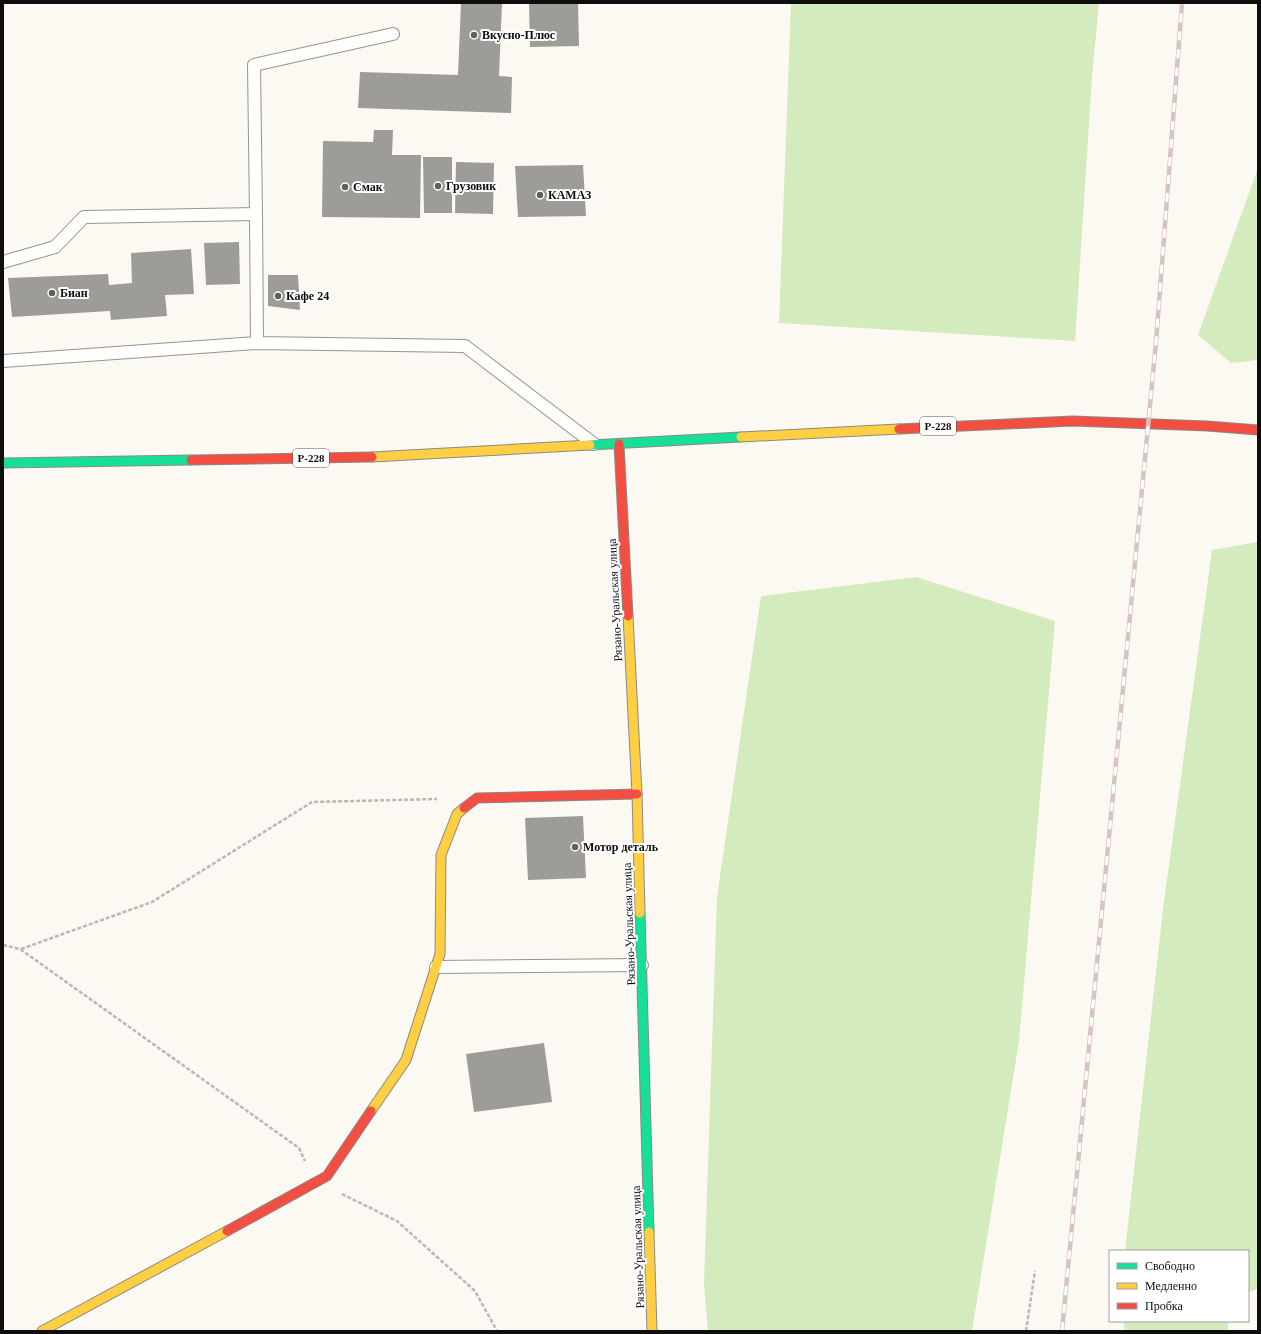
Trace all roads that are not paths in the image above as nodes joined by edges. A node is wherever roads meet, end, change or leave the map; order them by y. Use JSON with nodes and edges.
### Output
{"nodes":[{"id":1,"x":393,"y":34,"type":"dead end"},
{"id":2,"x":256,"y":214,"type":"junction"},
{"id":3,"x":3,"y":262,"type":"edge"},
{"id":4,"x":257,"y":343,"type":"junction"},
{"id":5,"x":3,"y":361,"type":"edge"},
{"id":6,"x":1258,"y":430,"type":"edge"},
{"id":7,"x":619,"y":444,"type":"junction"},
{"id":8,"x":596,"y":445,"type":"junction"},
{"id":9,"x":3,"y":463,"type":"edge"},
{"id":10,"x":637,"y":794,"type":"junction"},
{"id":11,"x":642,"y":965,"type":"junction"},
{"id":12,"x":436,"y":967,"type":"junction"},
{"id":13,"x":42,"y":1331,"type":"edge"},
{"id":14,"x":652,"y":1331,"type":"edge"}],
"edges":[{"from":1,"to":2,"type":"lane"},
{"from":2,"to":3,"type":"lane"},
{"from":2,"to":4,"type":"lane"},
{"from":4,"to":5,"type":"lane"},
{"from":4,"to":8,"type":"lane"},
{"from":6,"to":7,"type":"main road","number":"Р-228"},
{"from":7,"to":8,"type":"main road","number":"Р-228"},
{"from":7,"to":10,"type":"main road","name":"Рязано-Уральская улица"},
{"from":8,"to":9,"type":"main road","number":"Р-228"},
{"from":10,"to":11,"type":"main road","name":"Рязано-Уральская улица"},
{"from":10,"to":12,"type":"main road"},
{"from":11,"to":12,"type":"lane"},
{"from":11,"to":14,"type":"main road","name":"Рязано-Уральская улица"},
{"from":12,"to":13,"type":"main road"}]}
